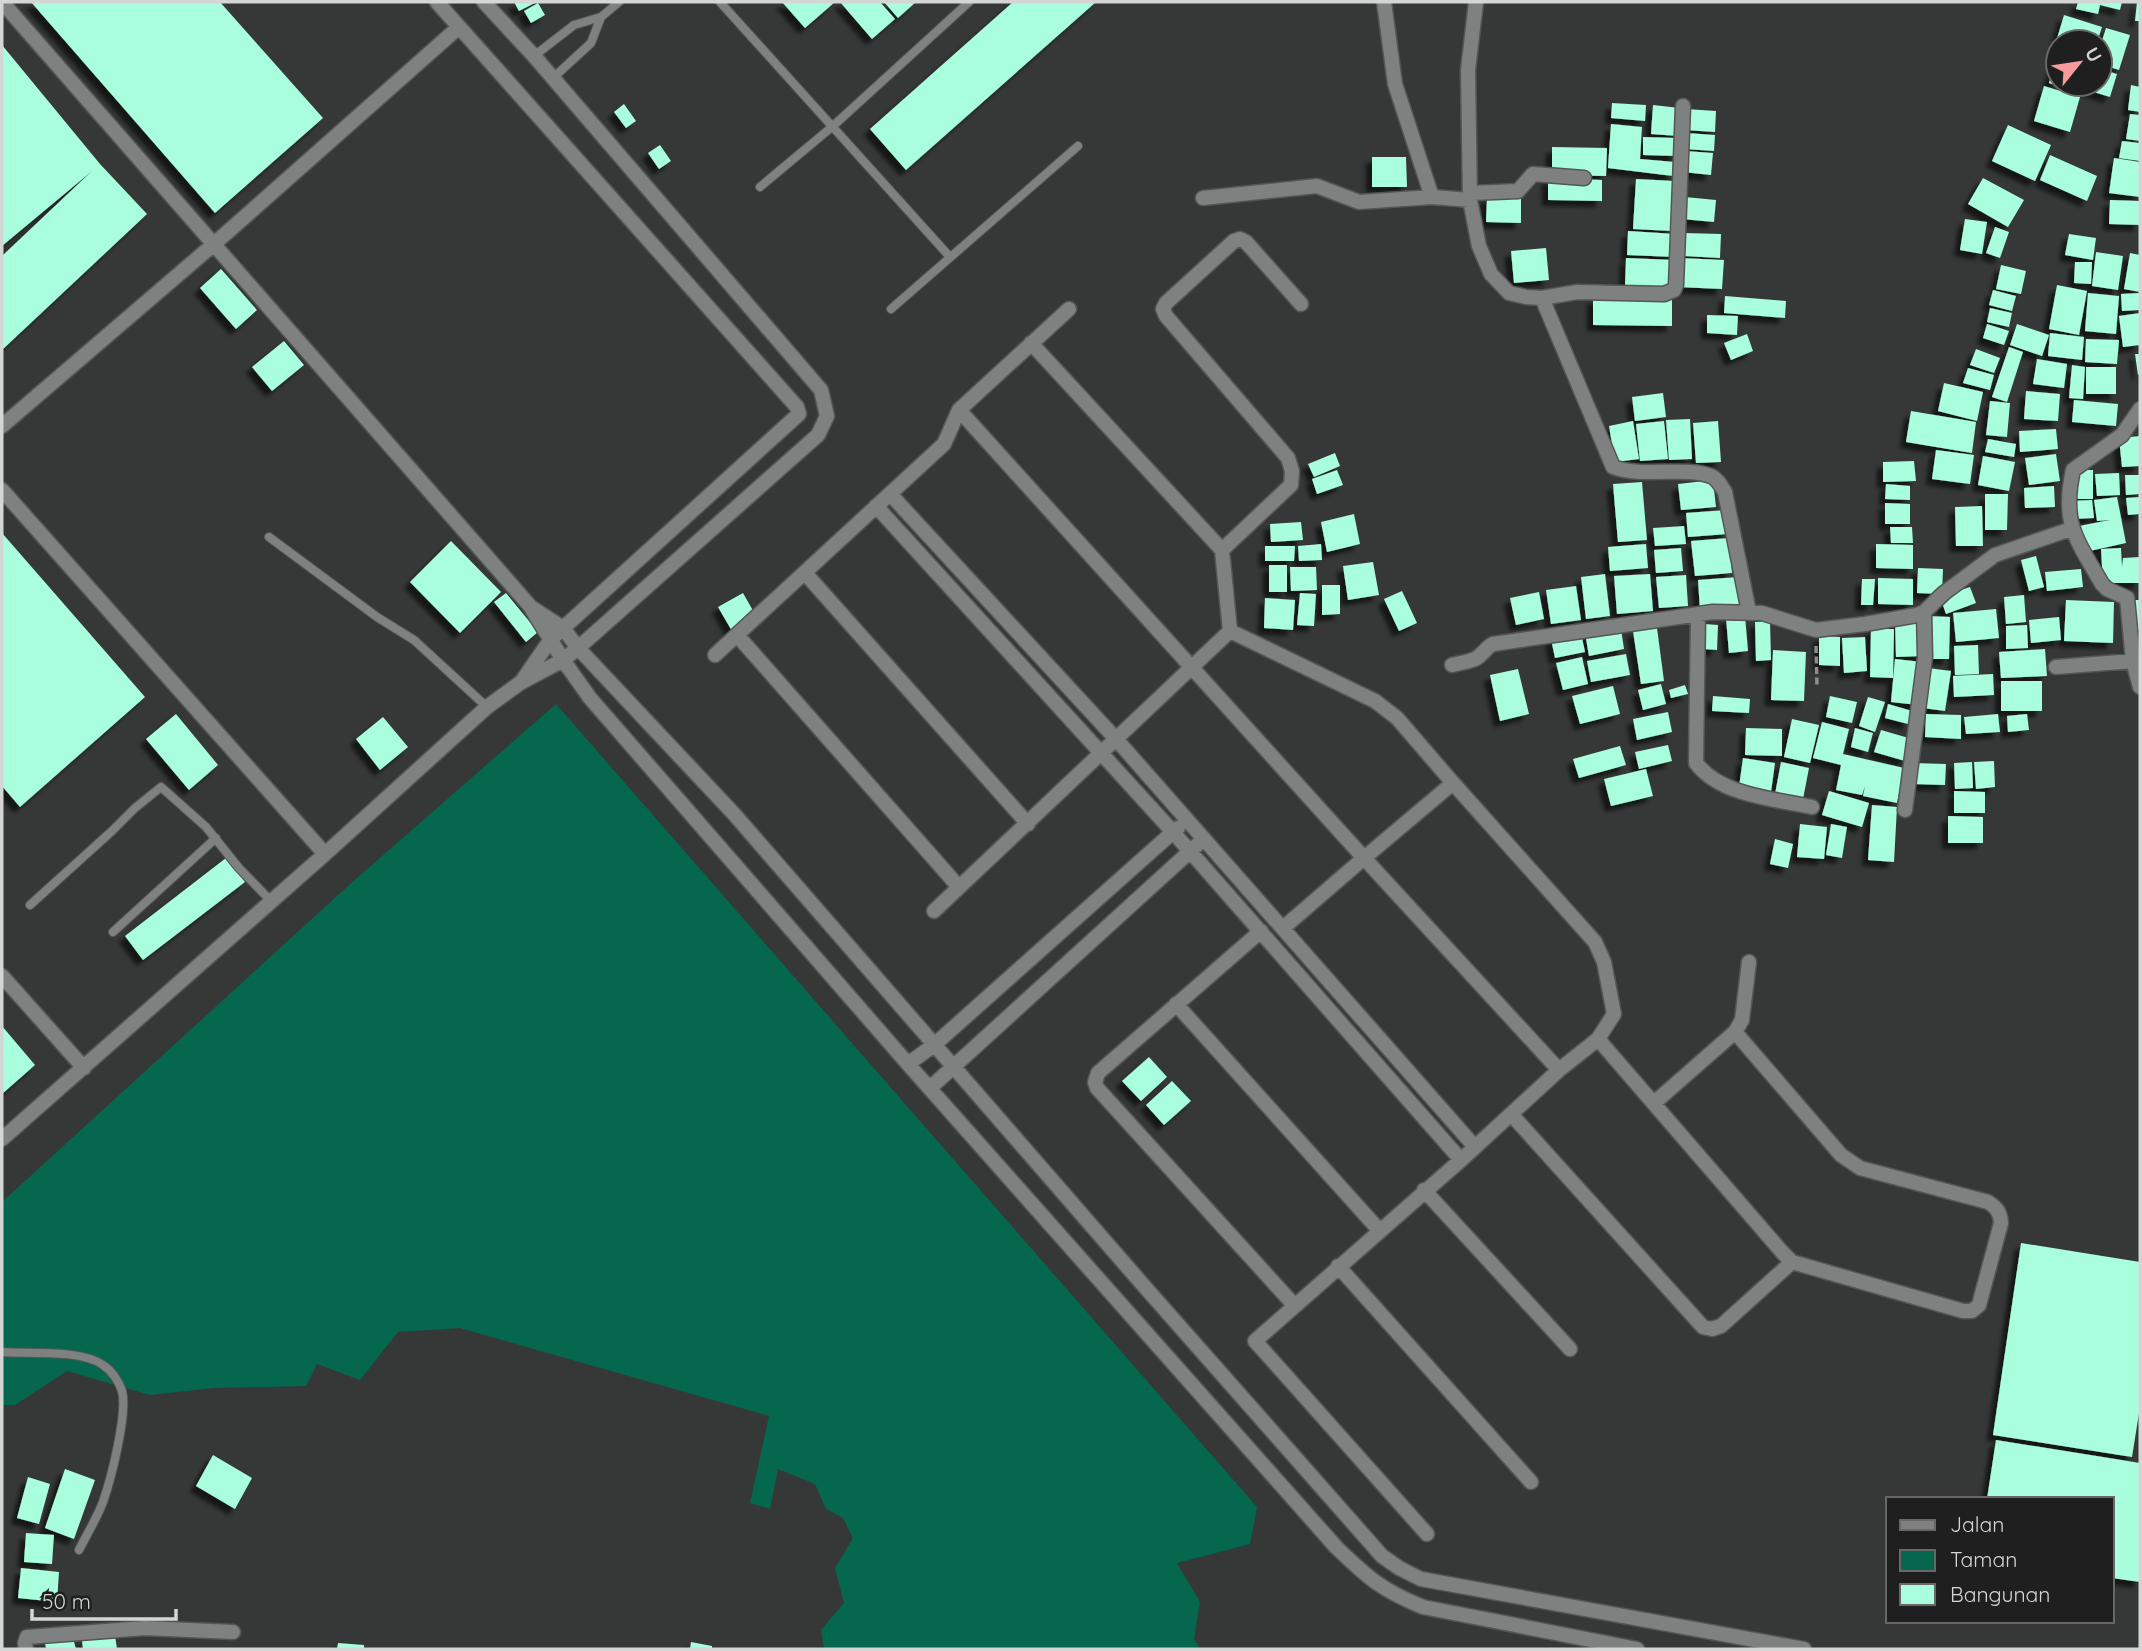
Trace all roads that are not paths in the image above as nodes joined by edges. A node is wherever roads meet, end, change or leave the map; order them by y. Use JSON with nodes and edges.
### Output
{"nodes":[{"id":1,"x":2,"y":2,"type":"edge"},
{"id":2,"x":437,"y":2,"type":"edge"},
{"id":3,"x":484,"y":2,"type":"edge"},
{"id":4,"x":619,"y":2,"type":"edge"},
{"id":5,"x":720,"y":2,"type":"edge"},
{"id":6,"x":969,"y":2,"type":"edge"},
{"id":7,"x":1384,"y":2,"type":"edge"},
{"id":8,"x":1476,"y":2,"type":"edge"},
{"id":9,"x":601,"y":17,"type":"junction"},
{"id":10,"x":459,"y":27,"type":"junction"},
{"id":11,"x":534,"y":56,"type":"junction"},
{"id":12,"x":553,"y":78,"type":"junction"},
{"id":13,"x":1683,"y":106,"type":"dead end"},
{"id":14,"x":833,"y":126,"type":"junction"},
{"id":15,"x":1078,"y":146,"type":"dead end"},
{"id":16,"x":1584,"y":178,"type":"dead end"},
{"id":17,"x":760,"y":187,"type":"dead end"},
{"id":18,"x":1471,"y":196,"type":"junction"},
{"id":19,"x":1432,"y":197,"type":"junction"},
{"id":20,"x":1203,"y":198,"type":"dead end"},
{"id":21,"x":214,"y":244,"type":"junction"},
{"id":22,"x":950,"y":257,"type":"junction"},
{"id":23,"x":1542,"y":298,"type":"junction"},
{"id":24,"x":1301,"y":304,"type":"dead end"},
{"id":25,"x":891,"y":309,"type":"dead end"},
{"id":26,"x":1069,"y":309,"type":"dead end"},
{"id":27,"x":1031,"y":343,"type":"junction"},
{"id":28,"x":826,"y":408,"type":"junction"},
{"id":29,"x":2140,"y":409,"type":"edge"},
{"id":30,"x":959,"y":410,"type":"junction"},
{"id":31,"x":800,"y":414,"type":"junction"},
{"id":32,"x":2,"y":426,"type":"edge"},
{"id":33,"x":2,"y":490,"type":"edge"},
{"id":34,"x":891,"y":495,"type":"junction"},
{"id":35,"x":876,"y":506,"type":"junction"},
{"id":36,"x":2070,"y":524,"type":"junction"},
{"id":37,"x":269,"y":537,"type":"dead end"},
{"id":38,"x":1222,"y":550,"type":"junction"},
{"id":39,"x":805,"y":573,"type":"junction"},
{"id":40,"x":2134,"y":598,"type":"edge"},
{"id":41,"x":530,"y":606,"type":"junction"},
{"id":42,"x":1749,"y":612,"type":"junction"},
{"id":43,"x":1924,"y":612,"type":"junction"},
{"id":44,"x":1698,"y":614,"type":"junction"},
{"id":45,"x":563,"y":628,"type":"junction"},
{"id":46,"x":1230,"y":631,"type":"junction"},
{"id":47,"x":737,"y":635,"type":"junction"},
{"id":48,"x":551,"y":639,"type":"junction"},
{"id":49,"x":578,"y":648,"type":"junction"},
{"id":50,"x":715,"y":655,"type":"dead end"},
{"id":51,"x":563,"y":660,"type":"junction"},
{"id":52,"x":2133,"y":661,"type":"junction"},
{"id":53,"x":1452,"y":665,"type":"dead end"},
{"id":54,"x":1194,"y":667,"type":"junction"},
{"id":55,"x":2056,"y":667,"type":"dead end"},
{"id":56,"x":520,"y":683,"type":"junction"},
{"id":57,"x":2140,"y":687,"type":"edge"},
{"id":58,"x":487,"y":706,"type":"junction"},
{"id":59,"x":1116,"y":739,"type":"junction"},
{"id":60,"x":1102,"y":753,"type":"junction"},
{"id":61,"x":1452,"y":783,"type":"junction"},
{"id":62,"x":1812,"y":807,"type":"dead end"},
{"id":63,"x":1905,"y":810,"type":"dead end"},
{"id":64,"x":1188,"y":820,"type":"junction"},
{"id":65,"x":1028,"y":824,"type":"junction"},
{"id":66,"x":1173,"y":832,"type":"junction"},
{"id":67,"x":216,"y":838,"type":"junction"},
{"id":68,"x":1204,"y":840,"type":"junction"},
{"id":69,"x":1191,"y":851,"type":"junction"},
{"id":70,"x":325,"y":854,"type":"junction"},
{"id":71,"x":1364,"y":858,"type":"junction"},
{"id":72,"x":958,"y":887,"type":"junction"},
{"id":73,"x":271,"y":901,"type":"junction"},
{"id":74,"x":30,"y":905,"type":"dead end"},
{"id":75,"x":934,"y":911,"type":"dead end"},
{"id":76,"x":1283,"y":928,"type":"junction"},
{"id":77,"x":1261,"y":931,"type":"junction"},
{"id":78,"x":113,"y":932,"type":"dead end"},
{"id":79,"x":1749,"y":962,"type":"dead end"},
{"id":80,"x":2,"y":976,"type":"edge"},
{"id":81,"x":1177,"y":1004,"type":"junction"},
{"id":82,"x":1735,"y":1031,"type":"junction"},
{"id":83,"x":1598,"y":1039,"type":"junction"},
{"id":84,"x":934,"y":1045,"type":"junction"},
{"id":85,"x":908,"y":1063,"type":"junction"},
{"id":86,"x":953,"y":1067,"type":"junction"},
{"id":87,"x":83,"y":1068,"type":"junction"},
{"id":88,"x":1559,"y":1070,"type":"junction"},
{"id":89,"x":930,"y":1088,"type":"junction"},
{"id":90,"x":1654,"y":1103,"type":"junction"},
{"id":91,"x":1511,"y":1114,"type":"junction"},
{"id":92,"x":2,"y":1139,"type":"edge"},
{"id":93,"x":1475,"y":1147,"type":"junction"},
{"id":94,"x":1461,"y":1160,"type":"junction"},
{"id":95,"x":1424,"y":1190,"type":"junction"},
{"id":96,"x":1379,"y":1230,"type":"junction"},
{"id":97,"x":1793,"y":1262,"type":"junction"},
{"id":98,"x":1338,"y":1266,"type":"junction"},
{"id":99,"x":1294,"y":1305,"type":"junction"},
{"id":100,"x":1570,"y":1349,"type":"dead end"},
{"id":101,"x":2,"y":1352,"type":"edge"},
{"id":102,"x":1531,"y":1482,"type":"dead end"},
{"id":103,"x":1427,"y":1534,"type":"dead end"},
{"id":104,"x":79,"y":1550,"type":"dead end"},
{"id":105,"x":233,"y":1632,"type":"dead end"},
{"id":106,"x":26,"y":1649,"type":"edge"},
{"id":107,"x":1637,"y":1649,"type":"edge"},
{"id":108,"x":1804,"y":1649,"type":"edge"}],
"edges":[{"from":1,"to":21,"type":"street"},
{"from":2,"to":10,"type":"street"},
{"from":3,"to":11,"type":"street"},
{"from":4,"to":9,"type":"lane"},
{"from":5,"to":14,"type":"lane"},
{"from":6,"to":14,"type":"lane"},
{"from":7,"to":19,"type":"street"},
{"from":8,"to":18,"type":"street"},
{"from":9,"to":11,"type":"lane"},
{"from":9,"to":12,"type":"lane"},
{"from":10,"to":21,"type":"street"},
{"from":10,"to":31,"type":"street"},
{"from":11,"to":12,"type":"street"},
{"from":12,"to":28,"type":"street"},
{"from":13,"to":23,"type":"street"},
{"from":14,"to":17,"type":"lane"},
{"from":14,"to":22,"type":"lane"},
{"from":15,"to":22,"type":"lane"},
{"from":16,"to":18,"type":"street"},
{"from":18,"to":19,"type":"street"},
{"from":18,"to":23,"type":"street"},
{"from":19,"to":20,"type":"street"},
{"from":21,"to":32,"type":"street"},
{"from":21,"to":41,"type":"street"},
{"from":22,"to":25,"type":"lane"},
{"from":23,"to":42,"type":"street"},
{"from":24,"to":38,"type":"street"},
{"from":26,"to":27,"type":"street"},
{"from":27,"to":30,"type":"street"},
{"from":27,"to":38,"type":"street"},
{"from":28,"to":31,"type":"street"},
{"from":28,"to":49,"type":"street"},
{"from":29,"to":36,"type":"street"},
{"from":30,"to":34,"type":"street"},
{"from":30,"to":54,"type":"street"},
{"from":31,"to":45,"type":"street"},
{"from":33,"to":70,"type":"street"},
{"from":34,"to":35,"type":"street"},
{"from":34,"to":59,"type":"street"},
{"from":35,"to":39,"type":"street"},
{"from":35,"to":60,"type":"street"},
{"from":36,"to":40,"type":"street"},
{"from":36,"to":43,"type":"street"},
{"from":37,"to":58,"type":"lane"},
{"from":38,"to":46,"type":"street"},
{"from":39,"to":47,"type":"street"},
{"from":39,"to":65,"type":"street"},
{"from":40,"to":52,"type":"street"},
{"from":41,"to":45,"type":"street"},
{"from":41,"to":48,"type":"street"},
{"from":42,"to":43,"type":"street"},
{"from":42,"to":44,"type":"street"},
{"from":43,"to":63,"type":"street"},
{"from":44,"to":53,"type":"street"},
{"from":44,"to":62,"type":"street"},
{"from":45,"to":48,"type":"street"},
{"from":45,"to":49,"type":"street"},
{"from":46,"to":54,"type":"street"},
{"from":46,"to":61,"type":"street"},
{"from":47,"to":50,"type":"street"},
{"from":47,"to":72,"type":"street"},
{"from":48,"to":51,"type":"street"},
{"from":48,"to":56,"type":"street"},
{"from":49,"to":51,"type":"street"},
{"from":49,"to":84,"type":"street"},
{"from":51,"to":56,"type":"street"},
{"from":51,"to":85,"type":"street"},
{"from":52,"to":55,"type":"street"},
{"from":52,"to":57,"type":"street"},
{"from":54,"to":59,"type":"street"},
{"from":54,"to":71,"type":"street"},
{"from":56,"to":58,"type":"street"},
{"from":58,"to":70,"type":"street"},
{"from":59,"to":60,"type":"street"},
{"from":59,"to":64,"type":"street"},
{"from":60,"to":65,"type":"street"},
{"from":60,"to":66,"type":"street"},
{"from":61,"to":71,"type":"street"},
{"from":61,"to":83,"type":"street"},
{"from":64,"to":66,"type":"street"},
{"from":64,"to":68,"type":"street"},
{"from":65,"to":72,"type":"street"},
{"from":66,"to":69,"type":"street"},
{"from":66,"to":84,"type":"street"},
{"from":67,"to":73,"type":"lane"},
{"from":67,"to":74,"type":"lane"},
{"from":67,"to":78,"type":"lane"},
{"from":68,"to":69,"type":"street"},
{"from":68,"to":76,"type":"street"},
{"from":69,"to":77,"type":"street"},
{"from":69,"to":86,"type":"street"},
{"from":70,"to":73,"type":"street"},
{"from":71,"to":76,"type":"street"},
{"from":71,"to":88,"type":"street"},
{"from":72,"to":75,"type":"street"},
{"from":73,"to":87,"type":"street"},
{"from":76,"to":93,"type":"street"},
{"from":77,"to":81,"type":"street"},
{"from":77,"to":94,"type":"street"},
{"from":79,"to":82,"type":"street"},
{"from":80,"to":87,"type":"street"},
{"from":81,"to":96,"type":"street"},
{"from":81,"to":99,"type":"street"},
{"from":82,"to":90,"type":"street"},
{"from":82,"to":97,"type":"street"},
{"from":83,"to":88,"type":"street"},
{"from":83,"to":90,"type":"street"},
{"from":84,"to":85,"type":"street"},
{"from":84,"to":86,"type":"street"},
{"from":85,"to":89,"type":"street"},
{"from":86,"to":89,"type":"street"},
{"from":86,"to":108,"type":"street"},
{"from":87,"to":92,"type":"street"},
{"from":88,"to":91,"type":"street"},
{"from":89,"to":107,"type":"street"},
{"from":90,"to":97,"type":"street"},
{"from":91,"to":93,"type":"street"},
{"from":91,"to":97,"type":"street"},
{"from":93,"to":94,"type":"street"},
{"from":94,"to":95,"type":"street"},
{"from":95,"to":96,"type":"street"},
{"from":95,"to":100,"type":"street"},
{"from":96,"to":98,"type":"street"},
{"from":98,"to":99,"type":"street"},
{"from":98,"to":102,"type":"street"},
{"from":99,"to":103,"type":"street"},
{"from":101,"to":104,"type":"lane"},
{"from":105,"to":106,"type":"street"}]}
